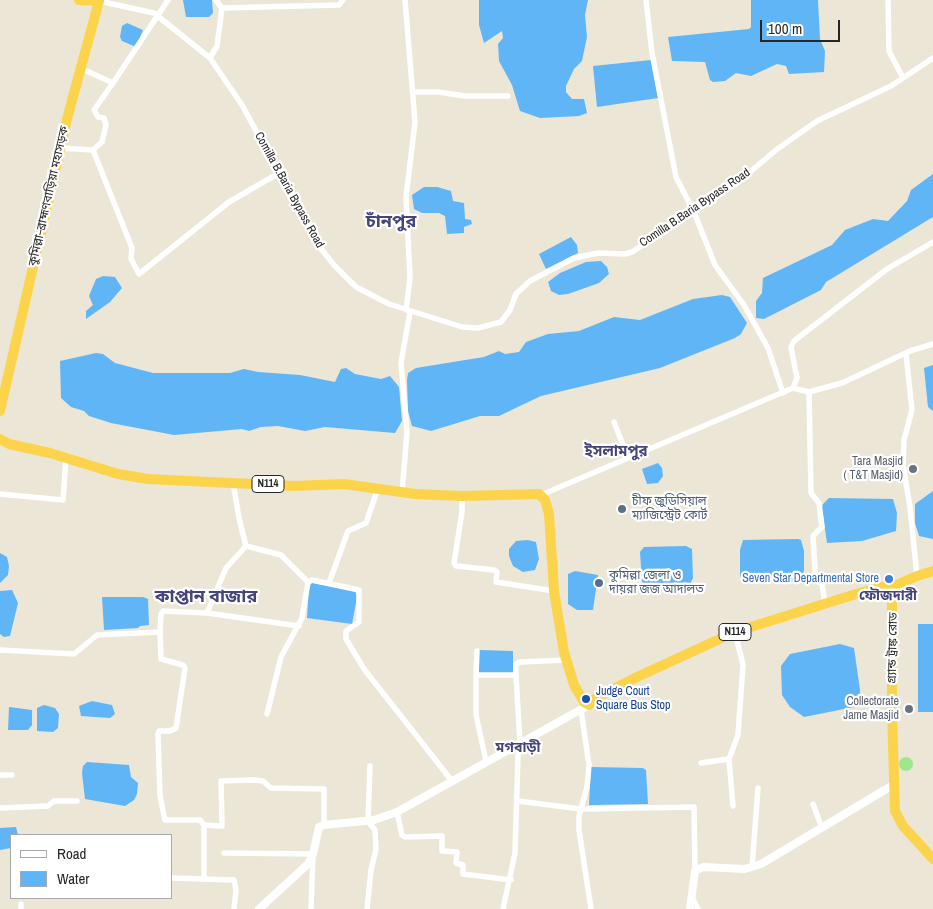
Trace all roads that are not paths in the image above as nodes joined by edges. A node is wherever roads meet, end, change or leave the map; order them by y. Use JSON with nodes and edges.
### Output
{"nodes":[{"id":1,"x":79,"y":0,"type":"edge"},
{"id":2,"x":168,"y":0,"type":"edge"},
{"id":3,"x":216,"y":0,"type":"edge"},
{"id":4,"x":343,"y":0,"type":"edge"},
{"id":5,"x":405,"y":0,"type":"edge"},
{"id":6,"x":646,"y":0,"type":"edge"},
{"id":7,"x":888,"y":0,"type":"edge"},
{"id":8,"x":99,"y":1,"type":"edge"},
{"id":9,"x":222,"y":8,"type":"junction"},
{"id":10,"x":158,"y":16,"type":"junction"},
{"id":11,"x":210,"y":58,"type":"junction"},
{"id":12,"x":933,"y":58,"type":"edge"},
{"id":13,"x":80,"y":68,"type":"junction"},
{"id":14,"x":903,"y":78,"type":"junction"},
{"id":15,"x":113,"y":84,"type":"junction"},
{"id":16,"x":412,"y":92,"type":"junction"},
{"id":17,"x":508,"y":96,"type":"dead end"},
{"id":18,"x":60,"y":148,"type":"junction"},
{"id":19,"x":92,"y":150,"type":"junction"},
{"id":20,"x":279,"y":173,"type":"junction"},
{"id":21,"x":694,"y":212,"type":"junction"},
{"id":22,"x":933,"y":242,"type":"edge"},
{"id":23,"x":408,"y":311,"type":"junction"},
{"id":24,"x":933,"y":344,"type":"edge"},
{"id":25,"x":906,"y":354,"type":"junction"},
{"id":26,"x":793,"y":388,"type":"junction"},
{"id":27,"x":809,"y":392,"type":"junction"},
{"id":28,"x":783,"y":393,"type":"junction"},
{"id":29,"x":0,"y":411,"type":"edge"},
{"id":30,"x":614,"y":422,"type":"dead end"},
{"id":31,"x":0,"y":439,"type":"edge"},
{"id":32,"x":66,"y":457,"type":"junction"},
{"id":33,"x":628,"y":458,"type":"junction"},
{"id":34,"x":233,"y":482,"type":"junction"},
{"id":35,"x":378,"y":488,"type":"junction"},
{"id":36,"x":402,"y":493,"type":"junction"},
{"id":37,"x":0,"y":494,"type":"edge"},
{"id":38,"x":541,"y":495,"type":"junction"},
{"id":39,"x":462,"y":496,"type":"junction"},
{"id":40,"x":246,"y":546,"type":"junction"},
{"id":41,"x":933,"y":571,"type":"edge"},
{"id":42,"x":917,"y":576,"type":"junction"},
{"id":43,"x":308,"y":582,"type":"junction"},
{"id":44,"x":329,"y":583,"type":"junction"},
{"id":45,"x":892,"y":587,"type":"junction"},
{"id":46,"x":554,"y":591,"type":"junction"},
{"id":47,"x":824,"y":604,"type":"junction"},
{"id":48,"x":207,"y":613,"type":"junction"},
{"id":49,"x":299,"y":626,"type":"junction"},
{"id":50,"x":160,"y":632,"type":"junction"},
{"id":51,"x":736,"y":635,"type":"junction"},
{"id":52,"x":0,"y":650,"type":"edge"},
{"id":53,"x":477,"y":651,"type":"dead end"},
{"id":54,"x":566,"y":660,"type":"junction"},
{"id":55,"x":476,"y":675,"type":"junction"},
{"id":56,"x":516,"y":676,"type":"junction"},
{"id":57,"x":585,"y":707,"type":"junction"},
{"id":58,"x":267,"y":714,"type":"dead end"},
{"id":59,"x":522,"y":744,"type":"junction"},
{"id":60,"x":508,"y":750,"type":"junction"},
{"id":61,"x":518,"y":755,"type":"junction"},
{"id":62,"x":729,"y":759,"type":"junction"},
{"id":63,"x":486,"y":761,"type":"junction"},
{"id":64,"x":701,"y":763,"type":"dead end"},
{"id":65,"x":370,"y":766,"type":"dead end"},
{"id":66,"x":0,"y":775,"type":"edge"},
{"id":67,"x":12,"y":776,"type":"dead end"},
{"id":68,"x":452,"y":781,"type":"junction"},
{"id":69,"x":893,"y":785,"type":"junction"},
{"id":70,"x":758,"y":788,"type":"dead end"},
{"id":71,"x":77,"y":801,"type":"dead end"},
{"id":72,"x":518,"y":801,"type":"junction"},
{"id":73,"x":813,"y":804,"type":"dead end"},
{"id":74,"x":733,"y":806,"type":"dead end"},
{"id":75,"x":0,"y":808,"type":"edge"},
{"id":76,"x":581,"y":809,"type":"junction"},
{"id":77,"x":397,"y":812,"type":"junction"},
{"id":78,"x":368,"y":821,"type":"junction"},
{"id":79,"x":324,"y":825,"type":"junction"},
{"id":80,"x":204,"y":826,"type":"junction"},
{"id":81,"x":822,"y":828,"type":"junction"},
{"id":82,"x":933,"y":849,"type":"edge"},
{"id":83,"x":224,"y":853,"type":"dead end"},
{"id":84,"x":313,"y":854,"type":"junction"},
{"id":85,"x":933,"y":858,"type":"edge"},
{"id":86,"x":752,"y":867,"type":"junction"},
{"id":87,"x":695,"y":870,"type":"junction"},
{"id":88,"x":172,"y":878,"type":"edge"},
{"id":89,"x":204,"y":878,"type":"junction"},
{"id":90,"x":511,"y":880,"type":"junction"},
{"id":91,"x":692,"y":896,"type":"junction"},
{"id":92,"x":234,"y":909,"type":"edge"},
{"id":93,"x":259,"y":909,"type":"edge"},
{"id":94,"x":311,"y":909,"type":"edge"},
{"id":95,"x":367,"y":909,"type":"edge"},
{"id":96,"x":503,"y":909,"type":"edge"},
{"id":97,"x":591,"y":909,"type":"edge"},
{"id":98,"x":690,"y":909,"type":"edge"},
{"id":99,"x":698,"y":909,"type":"edge"}],
"edges":[{"from":1,"to":8,"type":"highway"},
{"from":2,"to":10,"type":"street"},
{"from":3,"to":9,"type":"street"},
{"from":4,"to":9,"type":"street"},
{"from":5,"to":16,"type":"street"},
{"from":6,"to":21,"type":"street"},
{"from":7,"to":14,"type":"street"},
{"from":8,"to":10,"type":"street","name":"Comilla B.Baria Bypass Road"},
{"from":8,"to":13,"type":"highway","name":"কুমিল্লা–ব্রাহ্মণবাড়িয়া মহাসড়ক"},
{"from":9,"to":11,"type":"street"},
{"from":10,"to":11,"type":"street","name":"Comilla B.Baria Bypass Road"},
{"from":10,"to":15,"type":"street"},
{"from":11,"to":20,"type":"street","name":"Comilla B.Baria Bypass Road"},
{"from":12,"to":14,"type":"street","name":"Comilla B.Baria Bypass Road"},
{"from":13,"to":15,"type":"street"},
{"from":13,"to":18,"type":"highway","name":"কুমিল্লা–ব্রাহ্মণবাড়িয়া মহাসড়ক"},
{"from":14,"to":21,"type":"street","name":"Comilla B.Baria Bypass Road"},
{"from":15,"to":19,"type":"street"},
{"from":16,"to":17,"type":"street"},
{"from":16,"to":23,"type":"street"},
{"from":18,"to":19,"type":"street"},
{"from":18,"to":29,"type":"highway","name":"কুমিল্লা–ব্রাহ্মণবাড়িয়া মহাসড়ক"},
{"from":19,"to":20,"type":"street"},
{"from":20,"to":23,"type":"street","name":"Comilla B.Baria Bypass Road"},
{"from":21,"to":23,"type":"street","name":"Comilla B.Baria Bypass Road"},
{"from":21,"to":28,"type":"street"},
{"from":22,"to":26,"type":"street"},
{"from":23,"to":36,"type":"street"},
{"from":24,"to":25,"type":"street"},
{"from":25,"to":27,"type":"street"},
{"from":25,"to":42,"type":"street"},
{"from":26,"to":27,"type":"street"},
{"from":26,"to":28,"type":"street"},
{"from":27,"to":47,"type":"street"},
{"from":28,"to":33,"type":"street"},
{"from":30,"to":33,"type":"street"},
{"from":31,"to":32,"type":"highway","number":"N114"},
{"from":32,"to":34,"type":"highway","number":"N114"},
{"from":32,"to":37,"type":"street"},
{"from":33,"to":38,"type":"street"},
{"from":34,"to":35,"type":"highway","number":"N114"},
{"from":34,"to":40,"type":"street"},
{"from":35,"to":36,"type":"highway","number":"N114"},
{"from":35,"to":44,"type":"street"},
{"from":36,"to":39,"type":"highway","number":"N114"},
{"from":38,"to":39,"type":"highway","number":"N114"},
{"from":38,"to":46,"type":"highway"},
{"from":39,"to":46,"type":"street"},
{"from":40,"to":43,"type":"street"},
{"from":40,"to":48,"type":"street"},
{"from":41,"to":42,"type":"highway"},
{"from":42,"to":45,"type":"highway"},
{"from":43,"to":44,"type":"street"},
{"from":43,"to":49,"type":"street"},
{"from":44,"to":68,"type":"street"},
{"from":45,"to":47,"type":"highway","number":"N114"},
{"from":45,"to":51,"type":"highway","number":"N114"},
{"from":45,"to":69,"type":"highway","name":"গ্র্যান্ড ট্রাঙ্ক রোড"},
{"from":46,"to":54,"type":"highway"},
{"from":47,"to":51,"type":"highway","number":"N114"},
{"from":48,"to":49,"type":"street"},
{"from":48,"to":50,"type":"street"},
{"from":49,"to":58,"type":"street"},
{"from":50,"to":52,"type":"street"},
{"from":50,"to":80,"type":"street"},
{"from":51,"to":57,"type":"highway","number":"N114"},
{"from":51,"to":62,"type":"street"},
{"from":53,"to":55,"type":"street"},
{"from":54,"to":56,"type":"street"},
{"from":54,"to":57,"type":"highway"},
{"from":55,"to":56,"type":"street"},
{"from":55,"to":63,"type":"street"},
{"from":56,"to":59,"type":"street"},
{"from":57,"to":59,"type":"street"},
{"from":57,"to":76,"type":"street"},
{"from":59,"to":60,"type":"street"},
{"from":59,"to":61,"type":"street"},
{"from":60,"to":61,"type":"street"},
{"from":60,"to":63,"type":"street"},
{"from":61,"to":72,"type":"street"},
{"from":62,"to":64,"type":"street"},
{"from":62,"to":74,"type":"street"},
{"from":63,"to":68,"type":"street"},
{"from":65,"to":78,"type":"street"},
{"from":66,"to":67,"type":"street"},
{"from":68,"to":77,"type":"street"},
{"from":69,"to":81,"type":"street"},
{"from":69,"to":85,"type":"highway","name":"গ্র্যান্ড ট্রাঙ্ক রোড"},
{"from":70,"to":86,"type":"street"},
{"from":71,"to":75,"type":"street"},
{"from":72,"to":76,"type":"street"},
{"from":72,"to":90,"type":"street"},
{"from":73,"to":81,"type":"street"},
{"from":76,"to":87,"type":"street"},
{"from":76,"to":97,"type":"street"},
{"from":77,"to":78,"type":"street"},
{"from":77,"to":90,"type":"street"},
{"from":78,"to":79,"type":"street"},
{"from":78,"to":95,"type":"street"},
{"from":79,"to":80,"type":"street"},
{"from":79,"to":84,"type":"street"},
{"from":80,"to":89,"type":"street"},
{"from":81,"to":86,"type":"street"},
{"from":82,"to":85,"type":"street"},
{"from":83,"to":84,"type":"street"},
{"from":84,"to":93,"type":"street"},
{"from":84,"to":94,"type":"street"},
{"from":86,"to":87,"type":"street"},
{"from":87,"to":91,"type":"street"},
{"from":88,"to":89,"type":"street"},
{"from":89,"to":92,"type":"street"},
{"from":90,"to":96,"type":"street"},
{"from":91,"to":98,"type":"street"},
{"from":91,"to":99,"type":"street"},
{"from":98,"to":99,"type":"street"}]}
